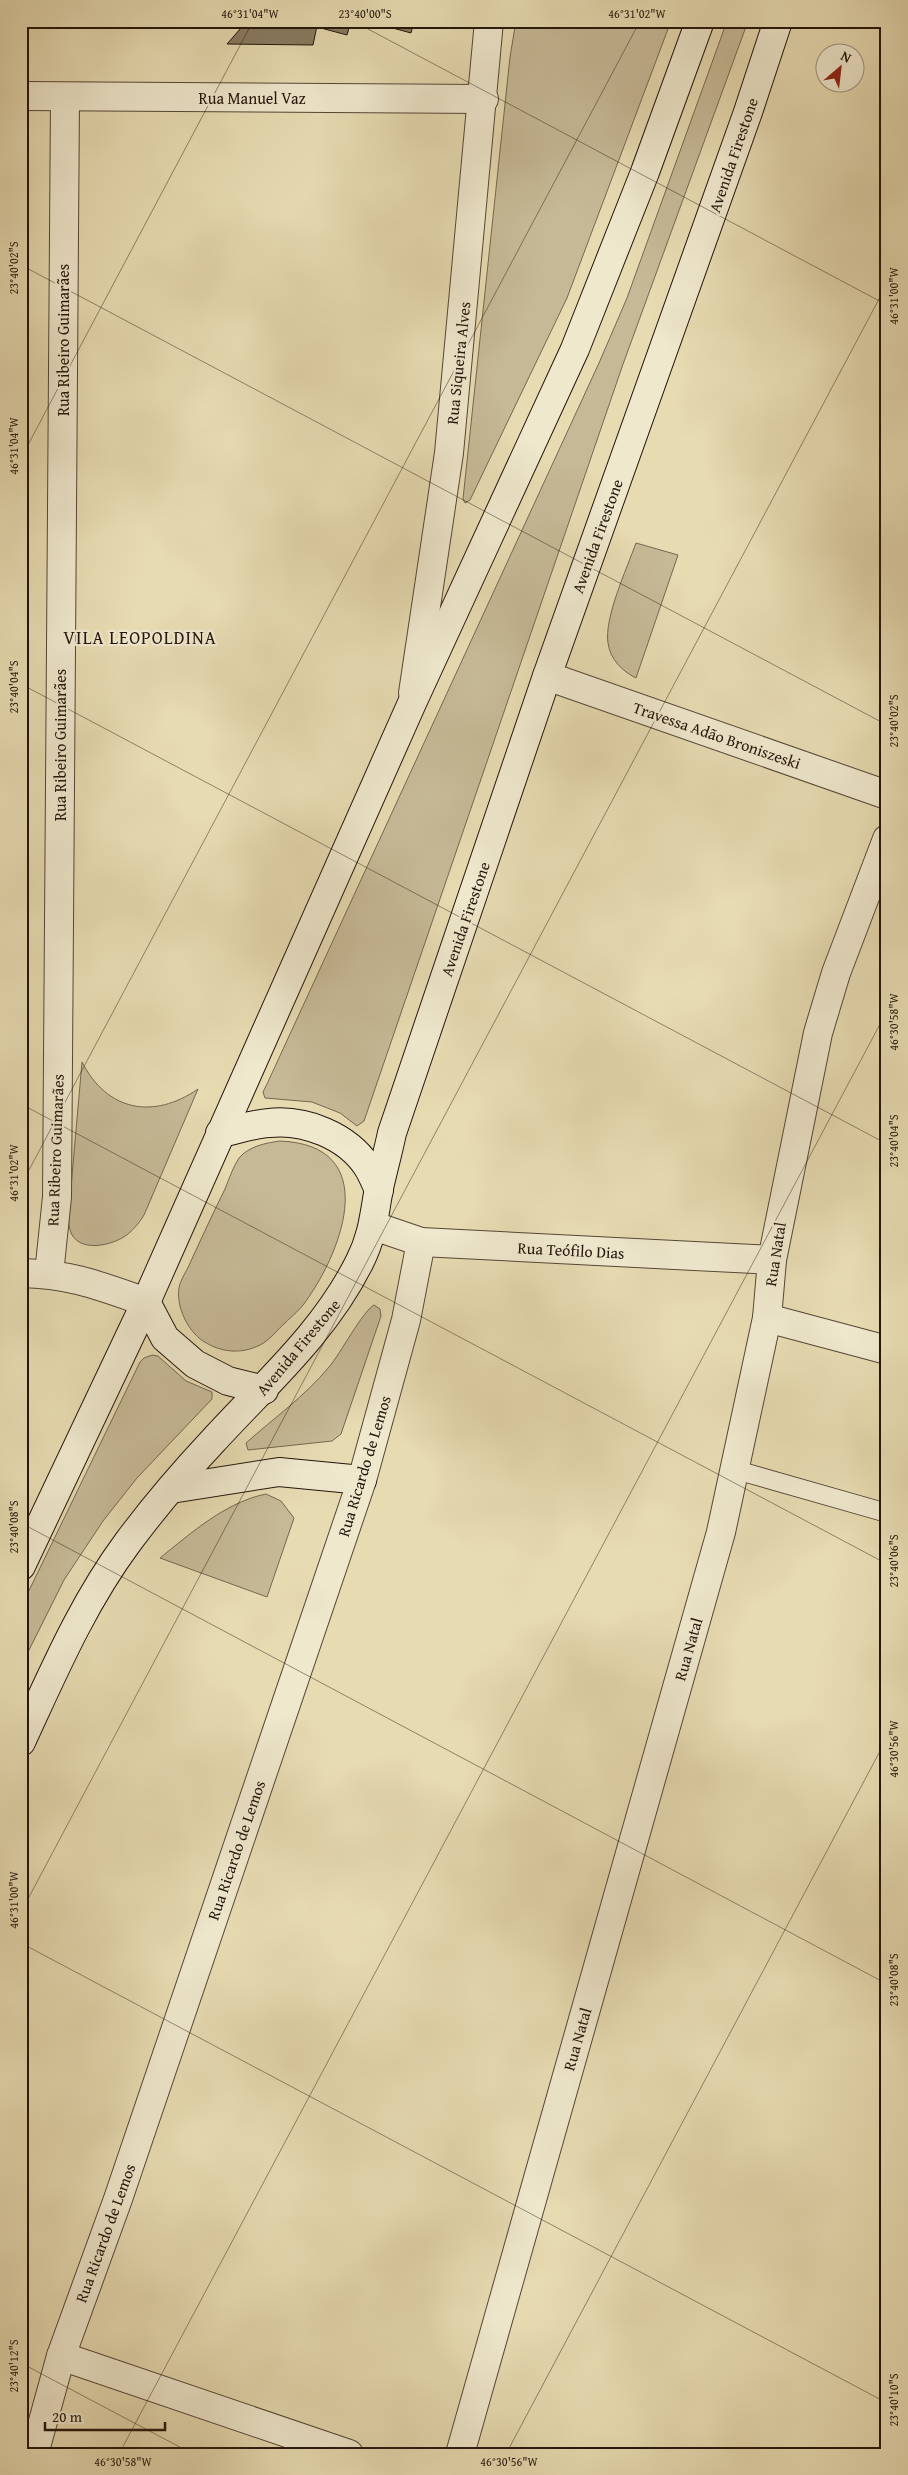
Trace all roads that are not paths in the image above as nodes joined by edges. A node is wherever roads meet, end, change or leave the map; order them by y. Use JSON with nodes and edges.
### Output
{"nodes":[{"id":1,"x":490,"y":21,"type":"edge"},
{"id":2,"x":700,"y":21,"type":"edge"},
{"id":3,"x":778,"y":21,"type":"edge"},
{"id":4,"x":21,"y":96,"type":"edge"},
{"id":5,"x":65,"y":97,"type":"junction"},
{"id":6,"x":484,"y":99,"type":"junction"},
{"id":7,"x":548,"y":676,"type":"junction"},
{"id":8,"x":412,"y":703,"type":"junction"},
{"id":9,"x":887,"y":795,"type":"edge"},
{"id":10,"x":887,"y":840,"type":"edge"},
{"id":11,"x":220,"y":1133,"type":"junction"},
{"id":12,"x":379,"y":1190,"type":"junction"},
{"id":13,"x":374,"y":1226,"type":"junction"},
{"id":14,"x":421,"y":1242,"type":"junction"},
{"id":15,"x":772,"y":1260,"type":"junction"},
{"id":16,"x":21,"y":1274,"type":"edge"},
{"id":17,"x":49,"y":1274,"type":"junction"},
{"id":18,"x":146,"y":1302,"type":"junction"},
{"id":19,"x":767,"y":1318,"type":"junction"},
{"id":20,"x":887,"y":1350,"type":"edge"},
{"id":21,"x":264,"y":1390,"type":"junction"},
{"id":22,"x":736,"y":1470,"type":"junction"},
{"id":23,"x":362,"y":1480,"type":"junction"},
{"id":24,"x":171,"y":1489,"type":"junction"},
{"id":25,"x":887,"y":1513,"type":"edge"},
{"id":26,"x":21,"y":1566,"type":"edge"},
{"id":27,"x":21,"y":1742,"type":"edge"},
{"id":28,"x":61,"y":2356,"type":"junction"},
{"id":29,"x":34,"y":2454,"type":"edge"},
{"id":30,"x":349,"y":2454,"type":"edge"},
{"id":31,"x":460,"y":2454,"type":"edge"}],
"edges":[{"from":1,"to":6,"type":"street","name":"Rua Siqueira Alves"},
{"from":2,"to":8,"type":"street"},
{"from":3,"to":7,"type":"street","name":"Avenida Firestone"},
{"from":4,"to":5,"type":"street","name":"Rua Manuel Vaz"},
{"from":5,"to":6,"type":"street","name":"Rua Manuel Vaz"},
{"from":5,"to":17,"type":"street","name":"Rua Ribeiro Guimarães"},
{"from":6,"to":8,"type":"street","name":"Rua Siqueira Alves"},
{"from":7,"to":9,"type":"street","name":"Travessa Adão Broniszeski"},
{"from":7,"to":12,"type":"street","name":"Avenida Firestone"},
{"from":8,"to":11,"type":"street"},
{"from":10,"to":15,"type":"street","name":"Rua Natal"},
{"from":11,"to":12,"type":"street"},
{"from":11,"to":18,"type":"street"},
{"from":12,"to":13,"type":"street","name":"Avenida Firestone"},
{"from":13,"to":14,"type":"street","name":"Rua Teófilo Dias"},
{"from":13,"to":21,"type":"street","name":"Avenida Firestone"},
{"from":14,"to":15,"type":"street","name":"Rua Teófilo Dias"},
{"from":14,"to":23,"type":"street","name":"Rua Ricardo de Lemos"},
{"from":15,"to":19,"type":"street","name":"Rua Natal"},
{"from":16,"to":17,"type":"street"},
{"from":17,"to":18,"type":"street"},
{"from":18,"to":21,"type":"street"},
{"from":18,"to":26,"type":"street"},
{"from":19,"to":20,"type":"street"},
{"from":19,"to":22,"type":"street","name":"Rua Natal"},
{"from":21,"to":24,"type":"street","name":"Avenida Firestone"},
{"from":22,"to":25,"type":"lane"},
{"from":22,"to":31,"type":"street","name":"Rua Natal"},
{"from":23,"to":24,"type":"street"},
{"from":23,"to":28,"type":"street","name":"Rua Ricardo de Lemos"},
{"from":24,"to":27,"type":"street","name":"Avenida Firestone"},
{"from":28,"to":29,"type":"street","name":"Rua Ricardo de Lemos"},
{"from":28,"to":30,"type":"street"}]}
